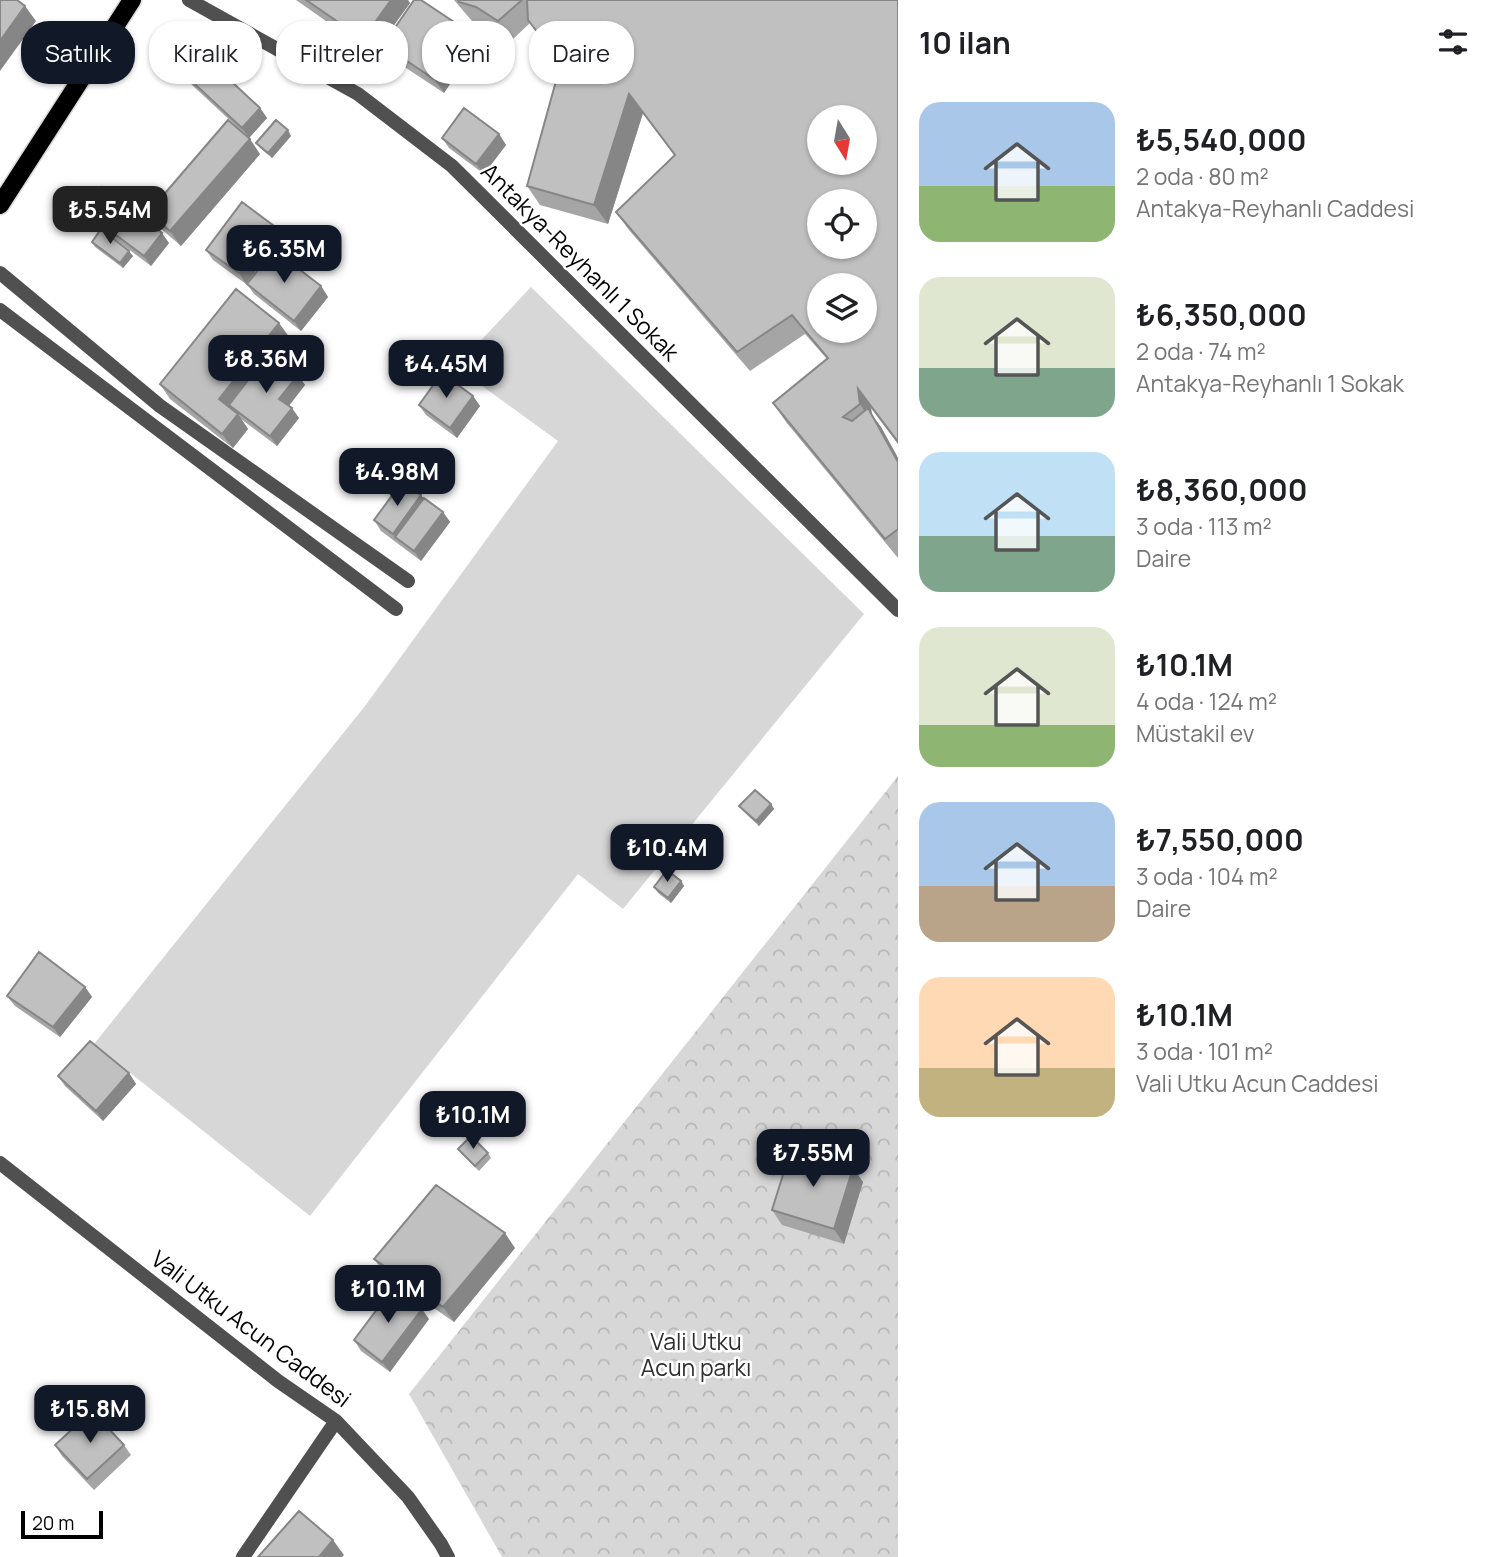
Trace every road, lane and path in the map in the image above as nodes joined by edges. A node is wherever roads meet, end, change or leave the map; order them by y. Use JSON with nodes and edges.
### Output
{"nodes":[{"id":1,"x":132,"y":0,"type":"edge"},
{"id":2,"x":189,"y":0,"type":"edge"},
{"id":3,"x":0,"y":205,"type":"edge"},
{"id":4,"x":0,"y":274,"type":"edge"},
{"id":5,"x":0,"y":310,"type":"edge"},
{"id":6,"x":408,"y":581,"type":"dead end"},
{"id":7,"x":396,"y":610,"type":"dead end"},
{"id":8,"x":898,"y":610,"type":"edge"},
{"id":9,"x":0,"y":1163,"type":"edge"},
{"id":10,"x":337,"y":1421,"type":"junction"},
{"id":11,"x":243,"y":1557,"type":"edge"},
{"id":12,"x":448,"y":1557,"type":"edge"}],
"edges":[{"from":1,"to":3,"type":"main road"},
{"from":2,"to":8,"type":"street","name":"Antakya-Reyhanlı 1 Sokak"},
{"from":4,"to":6,"type":"street"},
{"from":5,"to":7,"type":"street"},
{"from":9,"to":10,"type":"street","name":"Vali Utku Acun Caddesi"},
{"from":10,"to":11,"type":"street"},
{"from":10,"to":12,"type":"street","name":"Vali Utku Acun Caddesi"}]}
